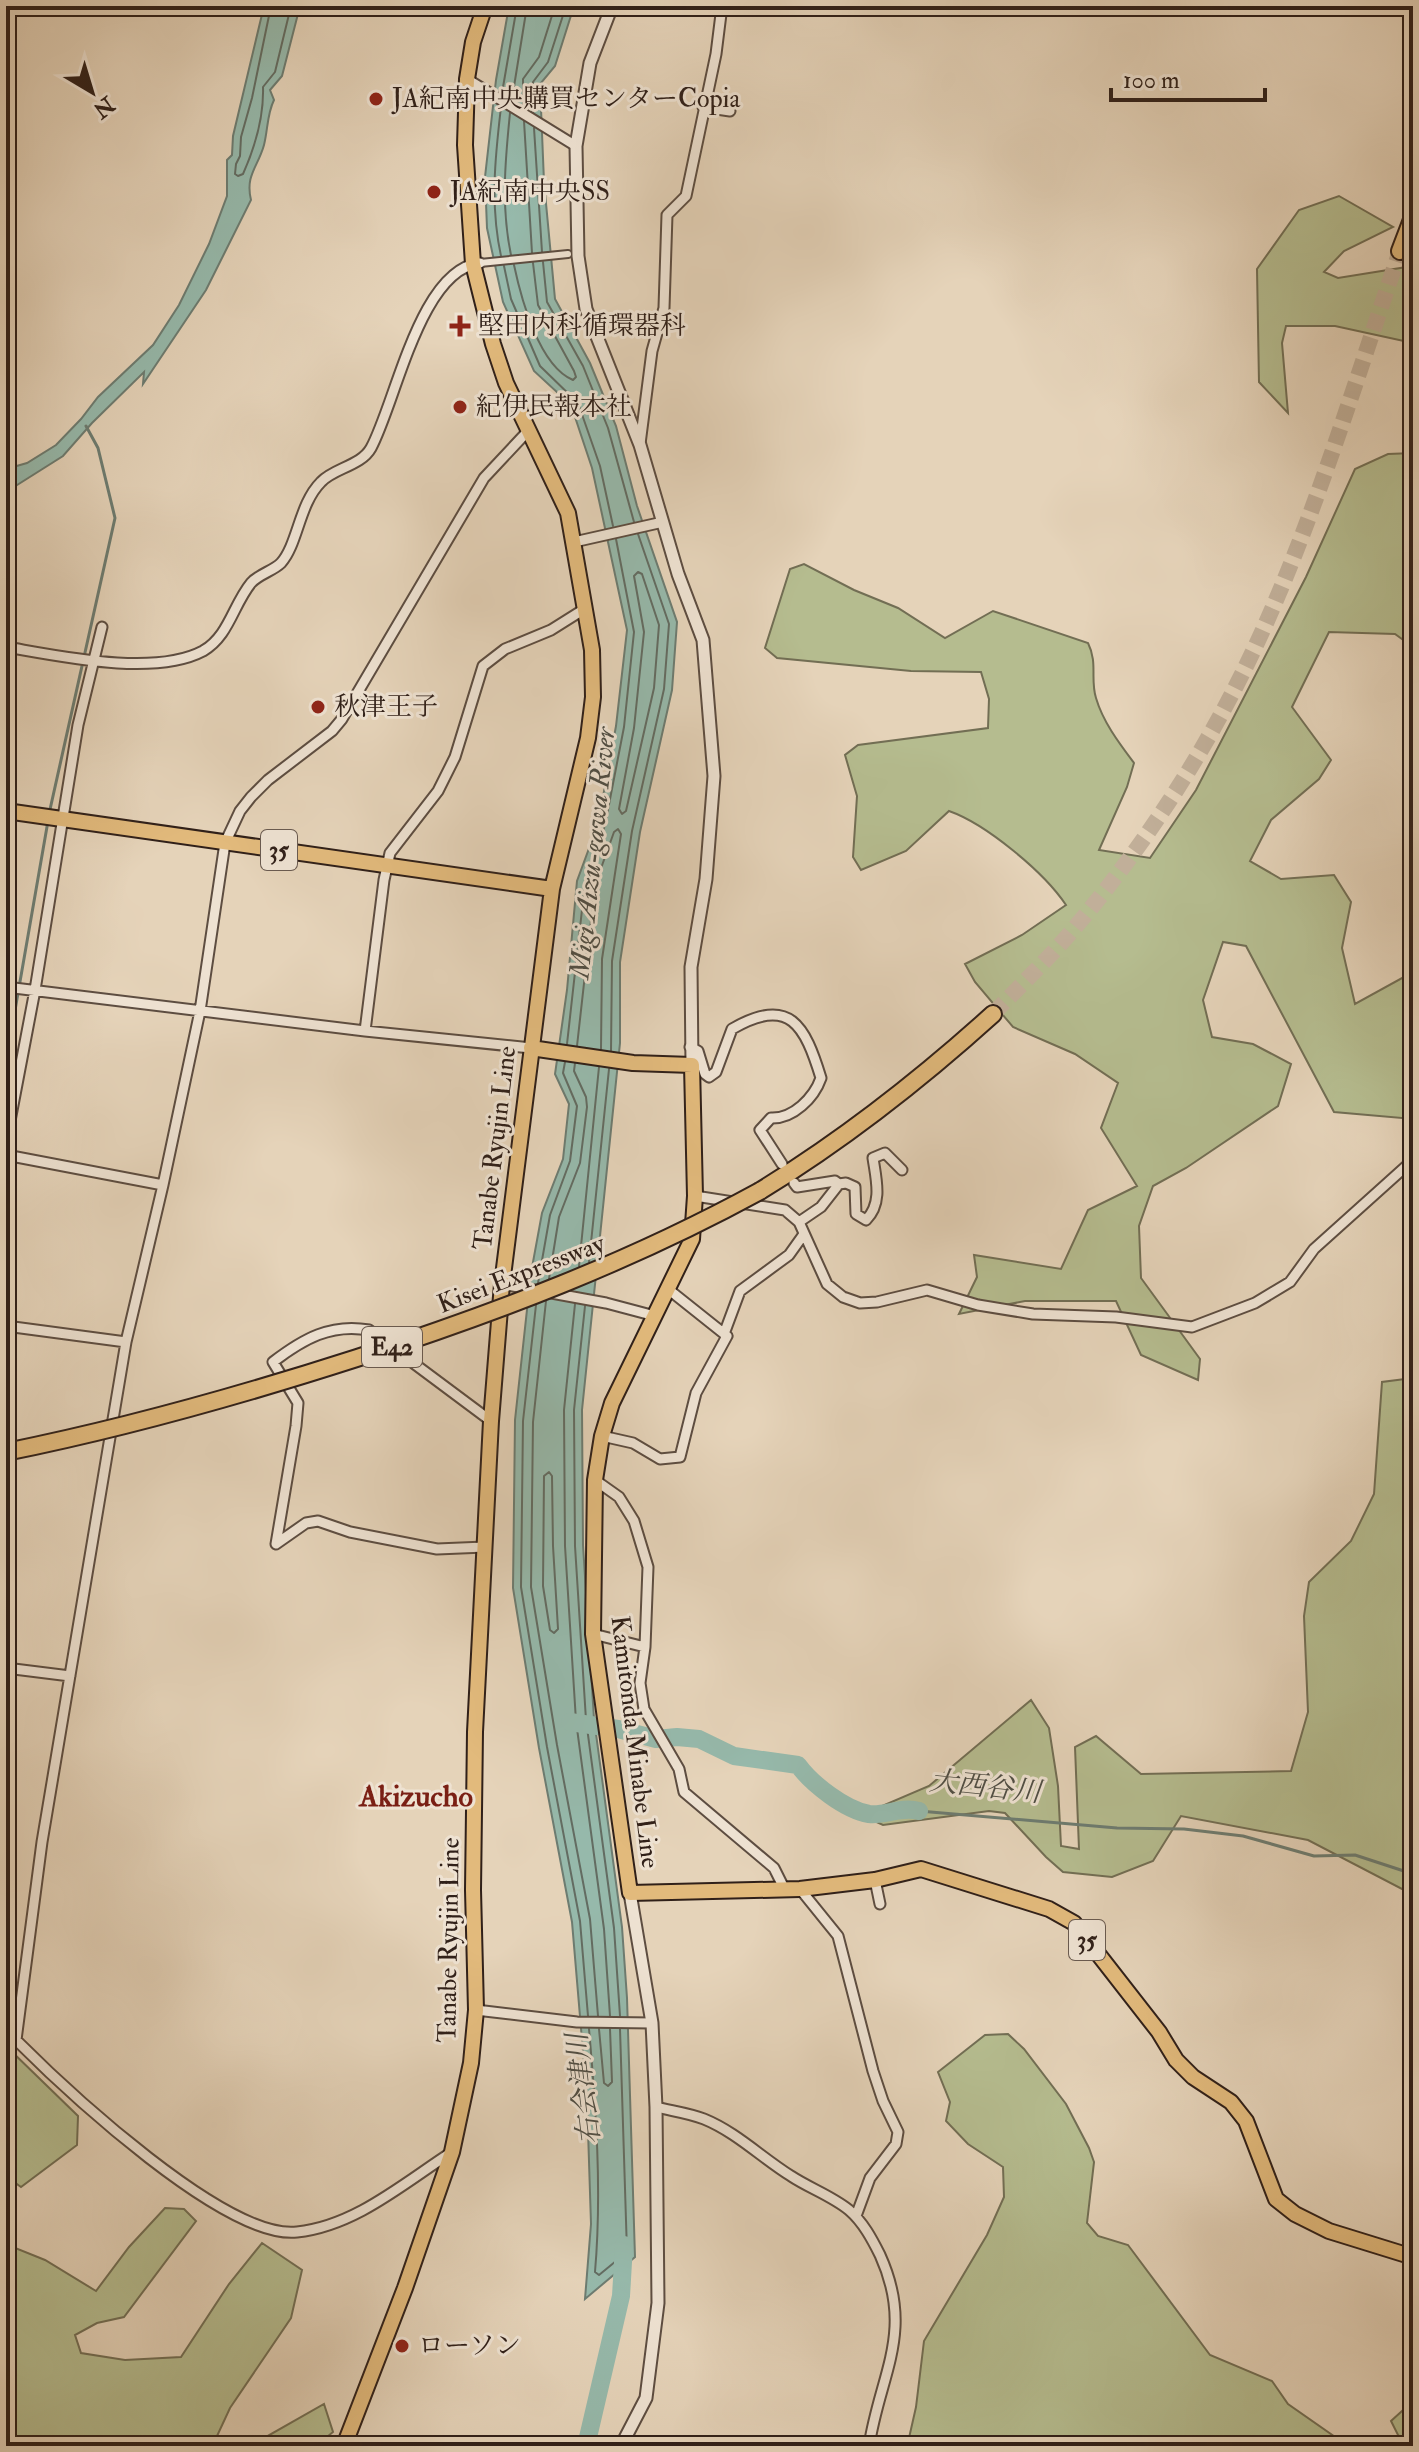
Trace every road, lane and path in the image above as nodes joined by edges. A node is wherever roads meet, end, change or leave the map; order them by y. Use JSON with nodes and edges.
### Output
{"nodes":[{"id":1,"x":485,"y":6,"type":"edge"},
{"id":2,"x":612,"y":6,"type":"edge"},
{"id":3,"x":722,"y":6,"type":"edge"},
{"id":4,"x":467,"y":79,"type":"junction"},
{"id":5,"x":703,"y":107,"type":"junction"},
{"id":6,"x":730,"y":111,"type":"dead end"},
{"id":7,"x":571,"y":143,"type":"junction"},
{"id":8,"x":1413,"y":217,"type":"edge"},
{"id":9,"x":1400,"y":251,"type":"tunnel mouth"},
{"id":10,"x":573,"y":255,"type":"junction"},
{"id":11,"x":476,"y":264,"type":"junction"},
{"id":12,"x":528,"y":431,"type":"junction"},
{"id":13,"x":640,"y":445,"type":"junction"},
{"id":14,"x":660,"y":522,"type":"junction"},
{"id":15,"x":577,"y":541,"type":"junction"},
{"id":16,"x":586,"y":608,"type":"junction"},
{"id":17,"x":102,"y":627,"type":"dead end"},
{"id":18,"x":6,"y":647,"type":"edge"},
{"id":19,"x":94,"y":662,"type":"junction"},
{"id":20,"x":6,"y":811,"type":"edge"},
{"id":21,"x":62,"y":819,"type":"junction"},
{"id":22,"x":225,"y":843,"type":"junction"},
{"id":23,"x":389,"y":865,"type":"junction"},
{"id":24,"x":552,"y":889,"type":"junction"},
{"id":25,"x":6,"y":987,"type":"edge"},
{"id":26,"x":35,"y":990,"type":"junction"},
{"id":27,"x":200,"y":1011,"type":"junction"},
{"id":28,"x":993,"y":1014,"type":"tunnel mouth"},
{"id":29,"x":365,"y":1031,"type":"junction"},
{"id":30,"x":690,"y":1047,"type":"junction"},
{"id":31,"x":537,"y":1049,"type":"junction"},
{"id":32,"x":692,"y":1065,"type":"junction"},
{"id":33,"x":6,"y":1142,"type":"edge"},
{"id":34,"x":6,"y":1155,"type":"edge"},
{"id":35,"x":1413,"y":1160,"type":"edge"},
{"id":36,"x":782,"y":1164,"type":"dead end"},
{"id":37,"x":902,"y":1170,"type":"dead end"},
{"id":38,"x":794,"y":1183,"type":"dead end"},
{"id":39,"x":839,"y":1184,"type":"junction"},
{"id":40,"x":163,"y":1185,"type":"junction"},
{"id":41,"x":695,"y":1196,"type":"junction"},
{"id":42,"x":799,"y":1222,"type":"junction"},
{"id":43,"x":804,"y":1234,"type":"junction"},
{"id":44,"x":502,"y":1284,"type":"junction"},
{"id":45,"x":668,"y":1289,"type":"junction"},
{"id":46,"x":655,"y":1316,"type":"junction"},
{"id":47,"x":6,"y":1326,"type":"edge"},
{"id":48,"x":724,"y":1334,"type":"junction"},
{"id":49,"x":126,"y":1342,"type":"junction"},
{"id":50,"x":491,"y":1421,"type":"junction"},
{"id":51,"x":602,"y":1436,"type":"junction"},
{"id":52,"x":6,"y":1452,"type":"edge"},
{"id":53,"x":595,"y":1480,"type":"junction"},
{"id":54,"x":485,"y":1547,"type":"junction"},
{"id":55,"x":593,"y":1634,"type":"junction"},
{"id":56,"x":645,"y":1647,"type":"junction"},
{"id":57,"x":6,"y":1668,"type":"edge"},
{"id":58,"x":70,"y":1676,"type":"junction"},
{"id":59,"x":875,"y":1880,"type":"junction"},
{"id":60,"x":792,"y":1889,"type":"junction"},
{"id":61,"x":630,"y":1893,"type":"junction"},
{"id":62,"x":880,"y":1904,"type":"dead end"},
{"id":63,"x":476,"y":2010,"type":"junction"},
{"id":64,"x":652,"y":2023,"type":"junction"},
{"id":65,"x":656,"y":2107,"type":"junction"},
{"id":66,"x":452,"y":2152,"type":"junction"},
{"id":67,"x":856,"y":2216,"type":"junction"},
{"id":68,"x":1413,"y":2257,"type":"edge"},
{"id":69,"x":344,"y":2446,"type":"edge"},
{"id":70,"x":621,"y":2446,"type":"edge"},
{"id":71,"x":869,"y":2446,"type":"edge"}],
"edges":[{"from":1,"to":4,"type":"main road","name":"Tanabe Ryujin Line"},
{"from":2,"to":7,"type":"street"},
{"from":3,"to":5,"type":"street"},
{"from":4,"to":7,"type":"street"},
{"from":4,"to":11,"type":"main road","name":"Tanabe Ryujin Line"},
{"from":5,"to":6,"type":"street"},
{"from":5,"to":13,"type":"street"},
{"from":7,"to":10,"type":"street"},
{"from":8,"to":9,"type":"highway"},
{"from":10,"to":11,"type":"street"},
{"from":10,"to":13,"type":"street"},
{"from":11,"to":12,"type":"main road","name":"Tanabe Ryujin Line"},
{"from":11,"to":19,"type":"street"},
{"from":12,"to":15,"type":"main road","name":"Tanabe Ryujin Line"},
{"from":12,"to":22,"type":"street"},
{"from":13,"to":14,"type":"street"},
{"from":14,"to":15,"type":"street"},
{"from":14,"to":30,"type":"street"},
{"from":15,"to":16,"type":"main road","name":"Tanabe Ryujin Line"},
{"from":16,"to":23,"type":"street"},
{"from":16,"to":24,"type":"main road","name":"Tanabe Ryujin Line"},
{"from":17,"to":19,"type":"street"},
{"from":18,"to":19,"type":"street"},
{"from":19,"to":21,"type":"street"},
{"from":20,"to":21,"type":"main road","number":"35"},
{"from":21,"to":22,"type":"main road","number":"35"},
{"from":21,"to":26,"type":"street"},
{"from":22,"to":23,"type":"main road","number":"35"},
{"from":22,"to":27,"type":"street"},
{"from":23,"to":24,"type":"main road","number":"35"},
{"from":23,"to":29,"type":"street"},
{"from":24,"to":31,"type":"main road","name":"Tanabe Ryujin Line"},
{"from":25,"to":26,"type":"street"},
{"from":26,"to":27,"type":"street"},
{"from":26,"to":33,"type":"street"},
{"from":27,"to":29,"type":"street"},
{"from":27,"to":40,"type":"street"},
{"from":28,"to":52,"type":"highway","name":"Kisei Expressway","number":"E42","bridge":true},
{"from":29,"to":31,"type":"street"},
{"from":30,"to":32,"type":"street"},
{"from":30,"to":36,"type":"street"},
{"from":31,"to":32,"type":"main road"},
{"from":31,"to":44,"type":"main road","name":"Tanabe Ryujin Line"},
{"from":32,"to":41,"type":"main road","name":"Kamitonda Minabe Line"},
{"from":34,"to":40,"type":"street"},
{"from":35,"to":43,"type":"street"},
{"from":37,"to":39,"type":"street"},
{"from":38,"to":39,"type":"street"},
{"from":39,"to":42,"type":"street"},
{"from":40,"to":49,"type":"street"},
{"from":41,"to":42,"type":"street"},
{"from":41,"to":45,"type":"main road","name":"Kamitonda Minabe Line"},
{"from":42,"to":43,"type":"street"},
{"from":43,"to":48,"type":"street"},
{"from":44,"to":46,"type":"street","bridge":true},
{"from":44,"to":50,"type":"main road","name":"Tanabe Ryujin Line"},
{"from":45,"to":46,"type":"main road","name":"Kamitonda Minabe Line"},
{"from":45,"to":48,"type":"street"},
{"from":46,"to":51,"type":"main road","name":"Kamitonda Minabe Line"},
{"from":47,"to":49,"type":"street"},
{"from":48,"to":51,"type":"street"},
{"from":49,"to":58,"type":"street"},
{"from":50,"to":54,"type":"main road","name":"Tanabe Ryujin Line"},
{"from":50,"to":54,"type":"street"},
{"from":51,"to":53,"type":"main road","name":"Kamitonda Minabe Line"},
{"from":53,"to":55,"type":"main road","name":"Kamitonda Minabe Line"},
{"from":53,"to":56,"type":"street"},
{"from":54,"to":63,"type":"main road","name":"Tanabe Ryujin Line"},
{"from":55,"to":56,"type":"street"},
{"from":55,"to":61,"type":"main road","name":"Kamitonda Minabe Line"},
{"from":56,"to":60,"type":"street"},
{"from":57,"to":58,"type":"street"},
{"from":58,"to":66,"type":"street"},
{"from":59,"to":60,"type":"main road","name":"Kamitonda Minabe Line","number":"35"},
{"from":59,"to":62,"type":"street"},
{"from":59,"to":68,"type":"main road","name":"Kamitonda Minabe Line","number":"35"},
{"from":60,"to":61,"type":"main road","name":"Kamitonda Minabe Line","number":"35"},
{"from":60,"to":67,"type":"street"},
{"from":61,"to":64,"type":"street"},
{"from":63,"to":64,"type":"street"},
{"from":63,"to":66,"type":"main road","name":"Tanabe Ryujin Line"},
{"from":64,"to":65,"type":"street"},
{"from":65,"to":67,"type":"street"},
{"from":65,"to":70,"type":"street"},
{"from":66,"to":69,"type":"main road","name":"Tanabe Ryujin Line"},
{"from":67,"to":71,"type":"street"}]}
